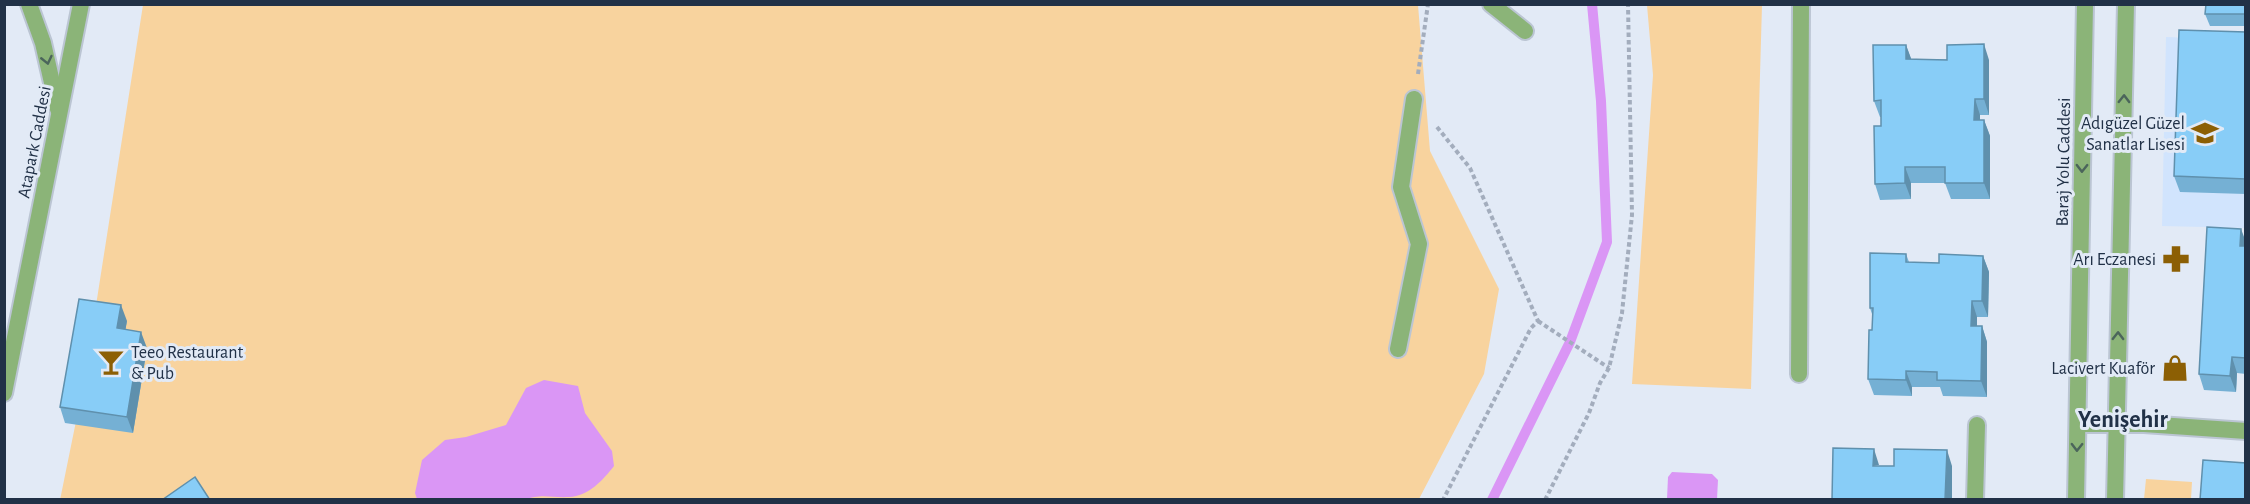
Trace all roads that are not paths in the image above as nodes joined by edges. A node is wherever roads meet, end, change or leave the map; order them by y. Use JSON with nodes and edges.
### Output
{"nodes":[{"id":1,"x":29,"y":4,"type":"edge"},
{"id":2,"x":81,"y":4,"type":"edge"},
{"id":3,"x":1491,"y":4,"type":"edge"},
{"id":4,"x":1801,"y":4,"type":"edge"},
{"id":5,"x":2085,"y":4,"type":"edge"},
{"id":6,"x":2126,"y":4,"type":"edge"},
{"id":7,"x":1525,"y":31,"type":"dead end"},
{"id":8,"x":1414,"y":99,"type":"road end"},
{"id":9,"x":60,"y":116,"type":"junction"},
{"id":10,"x":1398,"y":349,"type":"dead end"},
{"id":11,"x":1799,"y":374,"type":"dead end"},
{"id":12,"x":4,"y":393,"type":"edge"},
{"id":13,"x":2078,"y":424,"type":"junction"},
{"id":14,"x":2116,"y":424,"type":"junction"},
{"id":15,"x":1977,"y":426,"type":"dead end"},
{"id":16,"x":2246,"y":431,"type":"edge"},
{"id":17,"x":1975,"y":500,"type":"edge"},
{"id":18,"x":2076,"y":500,"type":"edge"},
{"id":19,"x":2115,"y":500,"type":"edge"}],
"edges":[{"from":1,"to":9,"type":"street","one_way":true},
{"from":2,"to":9,"type":"street","name":"Atapark Caddesi"},
{"from":3,"to":7,"type":"street"},
{"from":4,"to":11,"type":"street"},
{"from":5,"to":13,"type":"street","name":"Baraj Yolu Caddesi","one_way":true},
{"from":14,"to":6,"type":"street","one_way":true},
{"from":8,"to":10,"type":"street"},
{"from":9,"to":12,"type":"street","name":"Atapark Caddesi"},
{"from":13,"to":14,"type":"street"},
{"from":13,"to":18,"type":"street","name":"Baraj Yolu Caddesi","one_way":true},
{"from":14,"to":16,"type":"street"},
{"from":14,"to":19,"type":"street"},
{"from":15,"to":17,"type":"street"}]}
